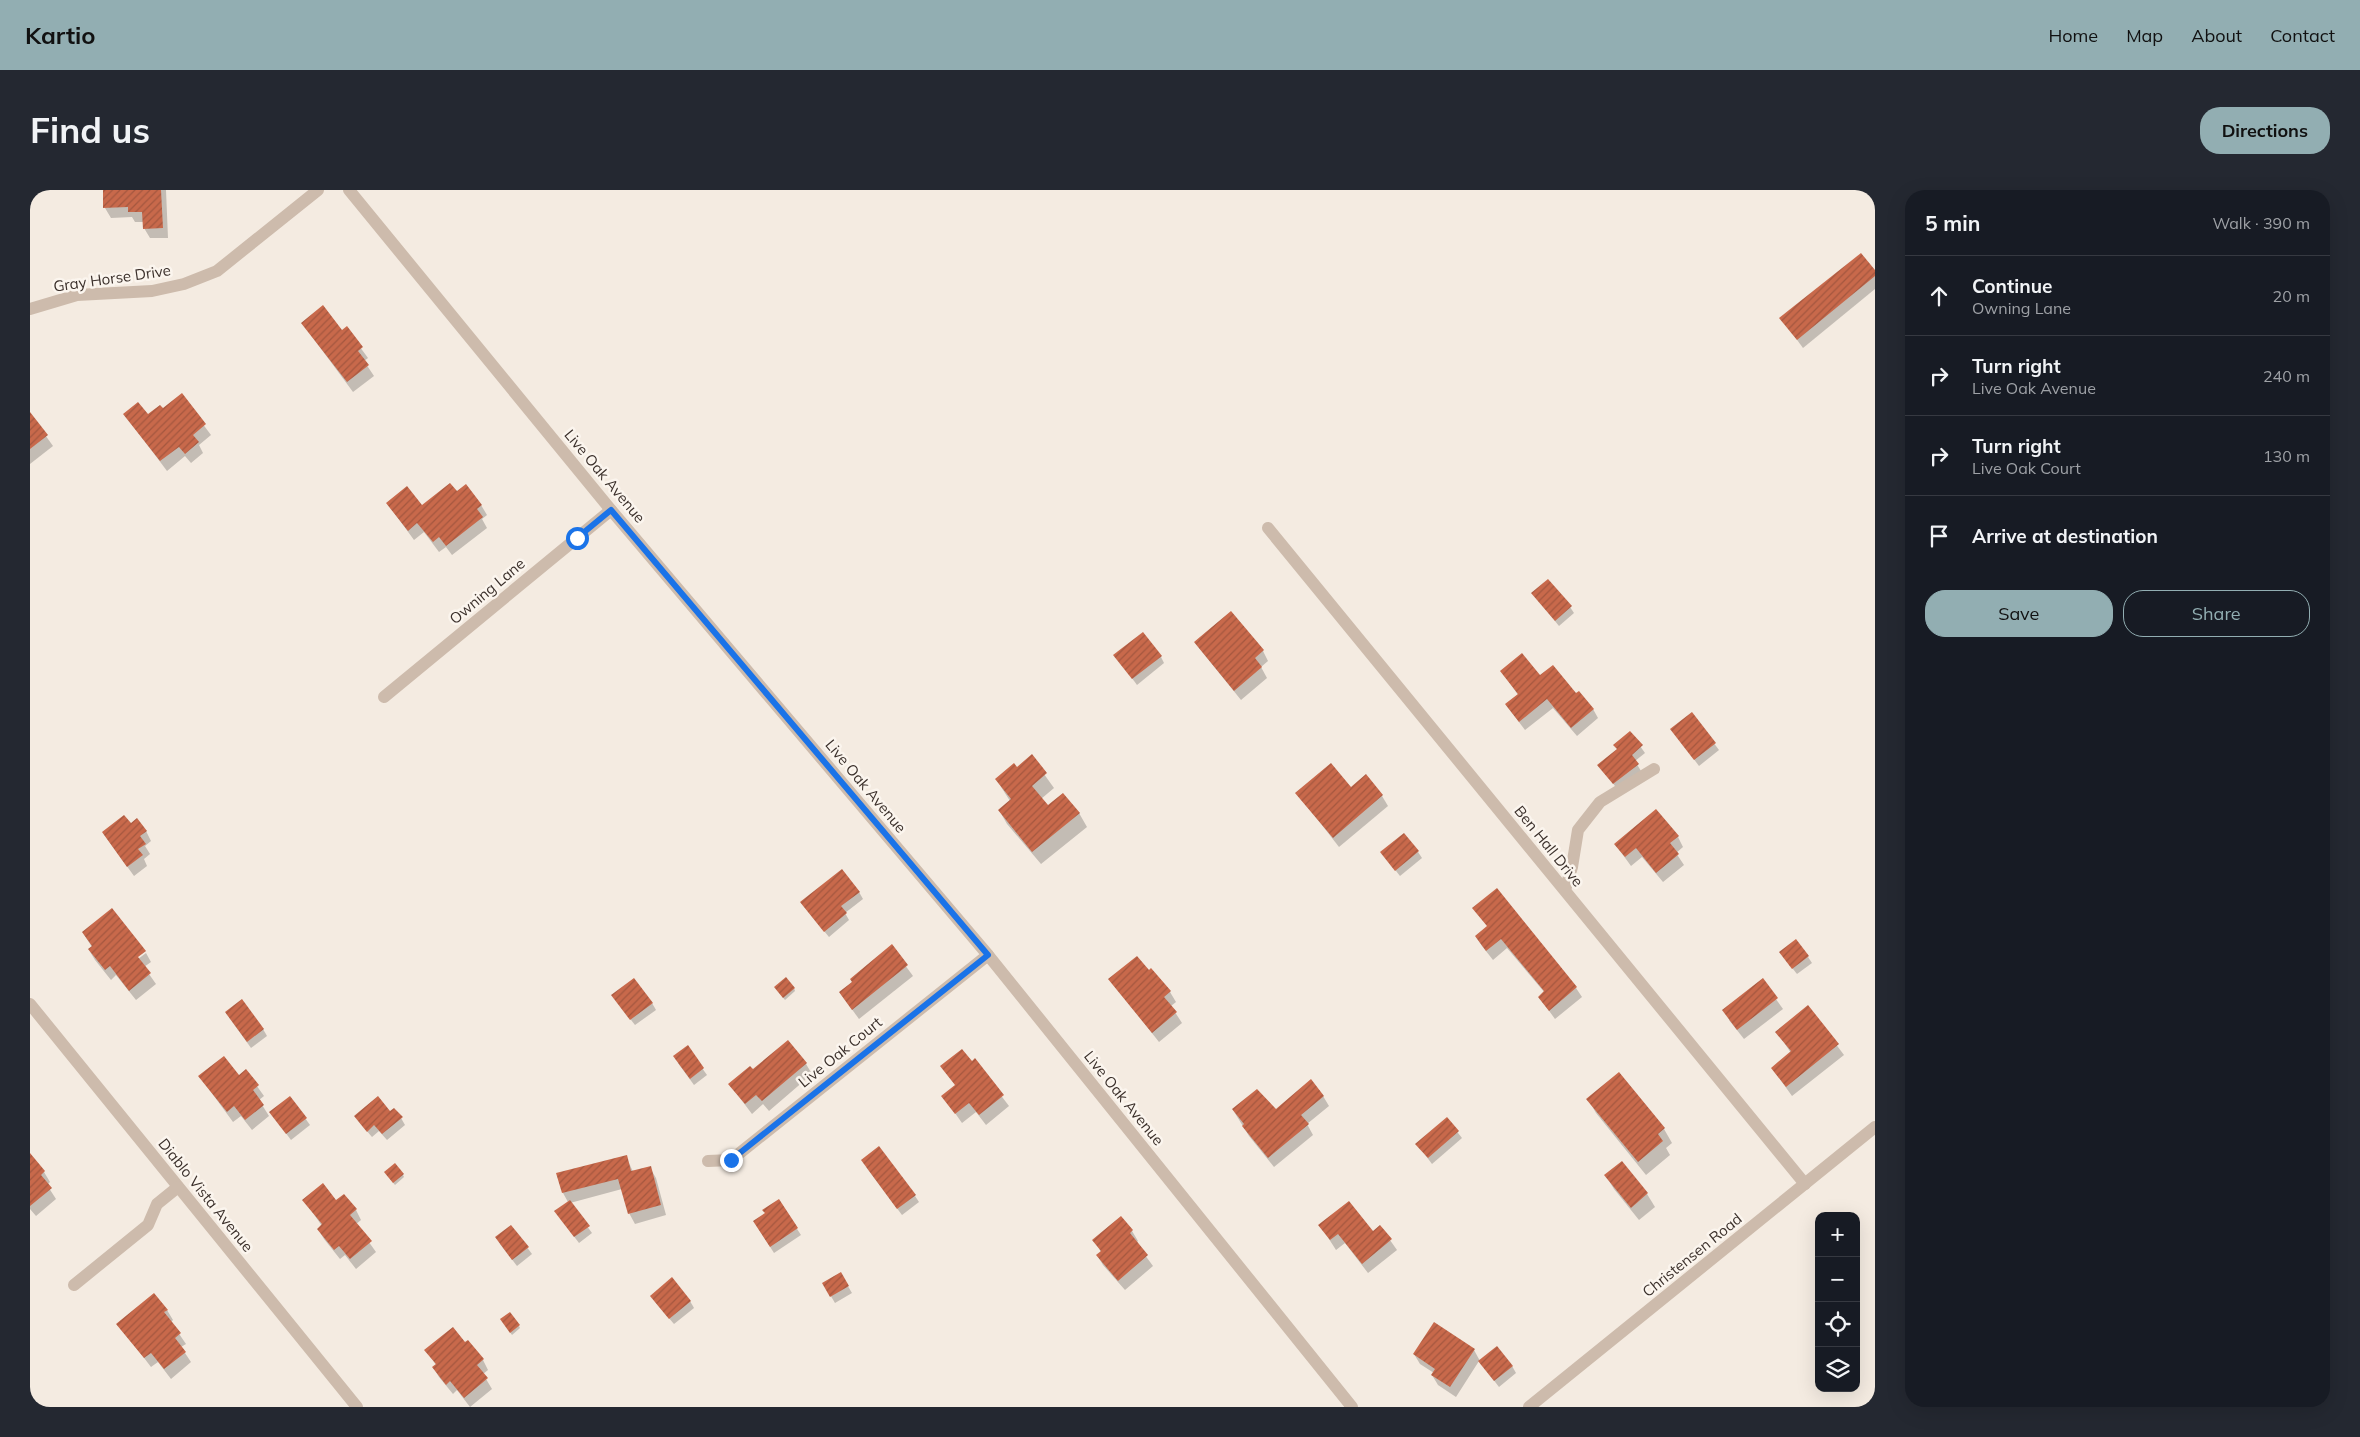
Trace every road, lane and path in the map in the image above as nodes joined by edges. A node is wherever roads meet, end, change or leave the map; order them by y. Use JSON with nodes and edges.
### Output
{"nodes":[{"id":1,"x":318,"y":190,"type":"edge"},
{"id":2,"x":349,"y":190,"type":"edge"},
{"id":3,"x":30,"y":309,"type":"edge"},
{"id":4,"x":611,"y":510,"type":"junction"},
{"id":5,"x":1268,"y":528,"type":"dead end"},
{"id":6,"x":384,"y":697,"type":"dead end"},
{"id":7,"x":1654,"y":769,"type":"dead end"},
{"id":8,"x":1565,"y":890,"type":"junction"},
{"id":9,"x":988,"y":955,"type":"junction"},
{"id":10,"x":30,"y":1004,"type":"edge"},
{"id":11,"x":1875,"y":1127,"type":"edge"},
{"id":12,"x":708,"y":1161,"type":"dead end"},
{"id":13,"x":1805,"y":1184,"type":"junction"},
{"id":14,"x":178,"y":1186,"type":"junction"},
{"id":15,"x":74,"y":1285,"type":"dead end"},
{"id":16,"x":358,"y":1407,"type":"edge"},
{"id":17,"x":1352,"y":1407,"type":"edge"},
{"id":18,"x":1529,"y":1407,"type":"edge"}],
"edges":[{"from":1,"to":3,"type":"street","name":"Gray Horse Drive"},
{"from":2,"to":4,"type":"street","name":"Live Oak Avenue"},
{"from":4,"to":6,"type":"street","name":"Owning Lane"},
{"from":4,"to":9,"type":"street","name":"Live Oak Avenue"},
{"from":5,"to":8,"type":"street","name":"Ben Hall Drive"},
{"from":7,"to":8,"type":"street"},
{"from":8,"to":13,"type":"street","name":"Ben Hall Drive"},
{"from":9,"to":12,"type":"street","name":"Live Oak Court"},
{"from":9,"to":17,"type":"street","name":"Live Oak Avenue"},
{"from":10,"to":14,"type":"street","name":"Diablo Vista Avenue"},
{"from":11,"to":13,"type":"street","name":"Christensen Road"},
{"from":13,"to":18,"type":"street","name":"Christensen Road"},
{"from":14,"to":15,"type":"street"},
{"from":14,"to":16,"type":"street","name":"Diablo Vista Avenue"}]}
